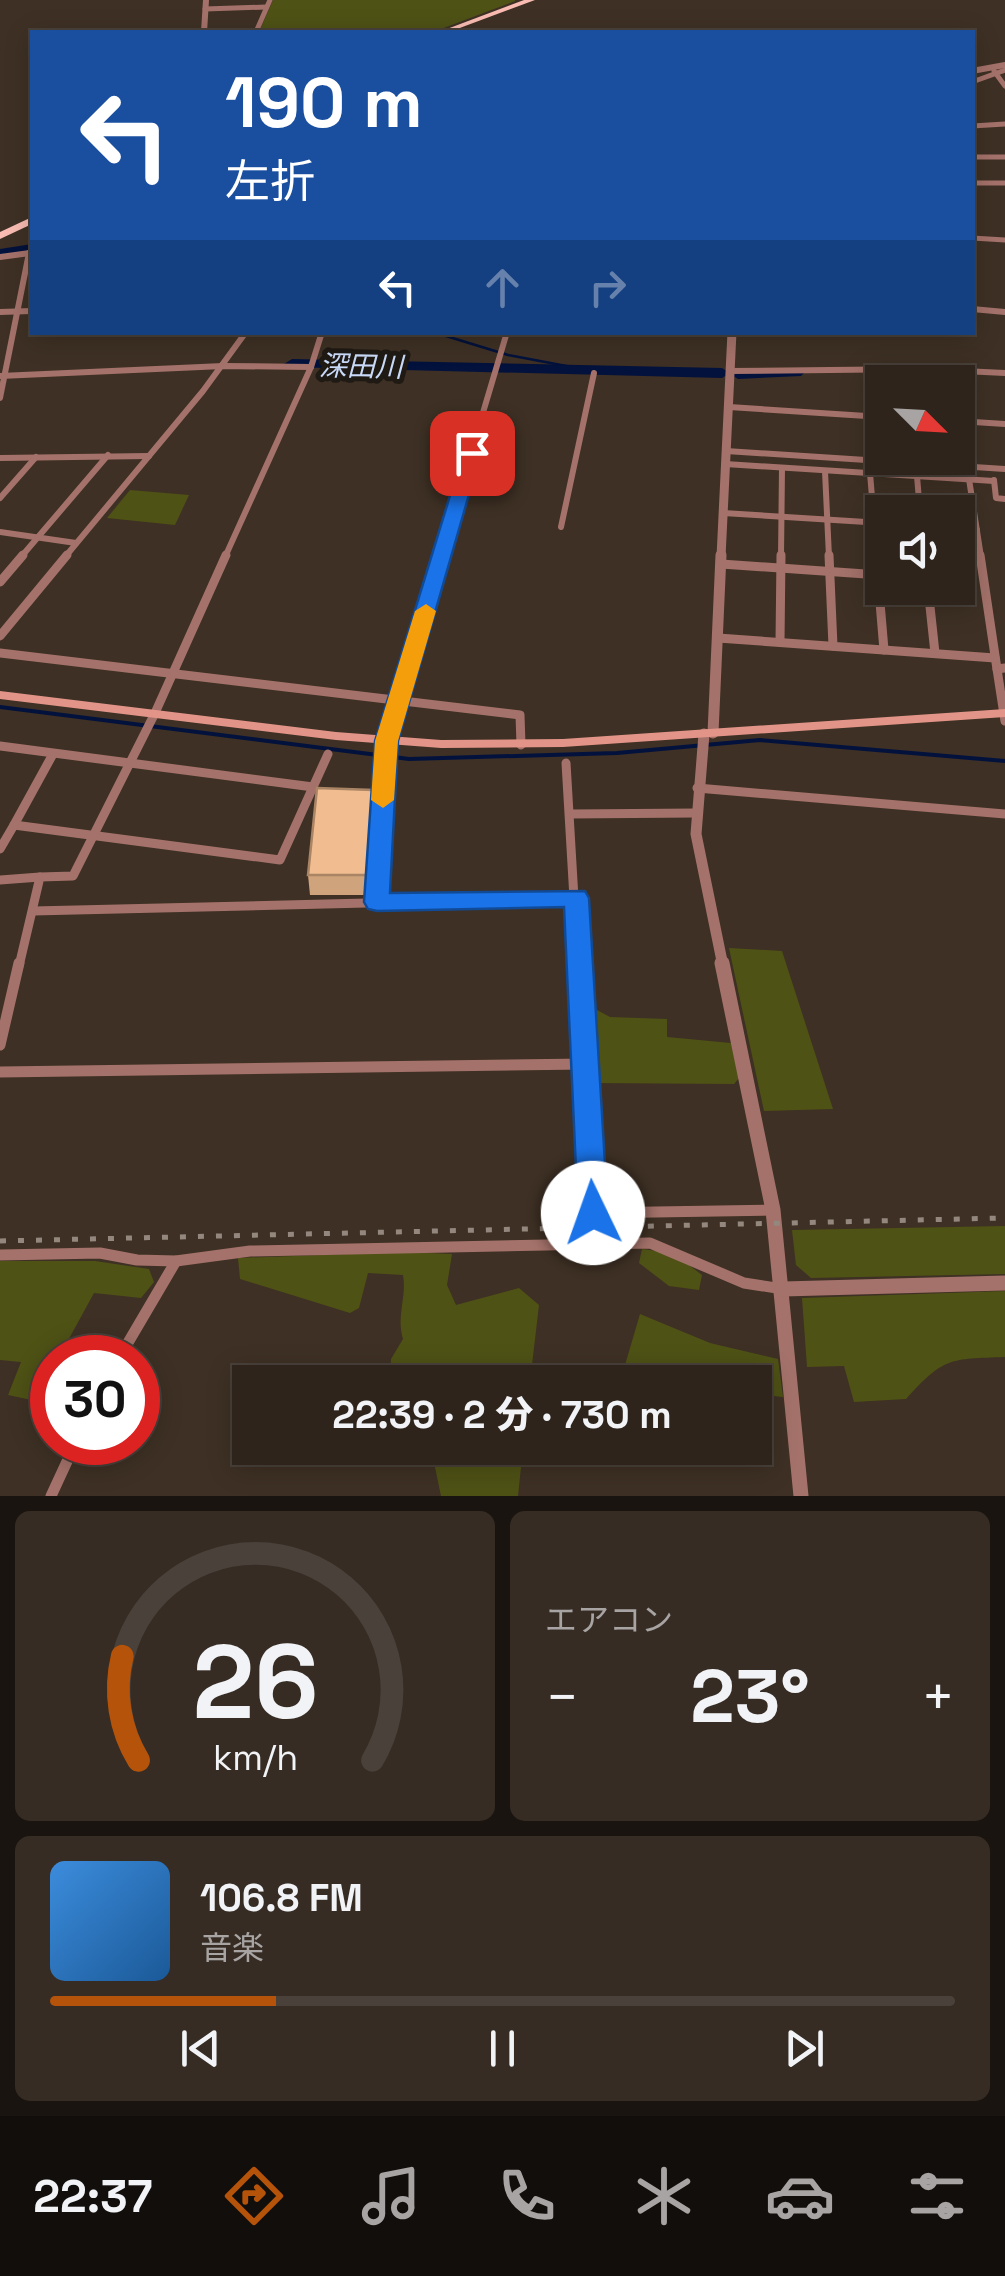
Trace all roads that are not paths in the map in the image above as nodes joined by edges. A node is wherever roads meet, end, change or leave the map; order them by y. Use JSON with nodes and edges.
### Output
{"nodes":[{"id":1,"x":529,"y":0,"type":"edge"},
{"id":2,"x":268,"y":3,"type":"edge"},
{"id":3,"x":205,"y":4,"type":"edge"},
{"id":4,"x":240,"y":4,"type":"edge"},
{"id":5,"x":204,"y":30,"type":"edge"},
{"id":6,"x":257,"y":30,"type":"edge"},
{"id":7,"x":448,"y":30,"type":"edge"},
{"id":8,"x":1005,"y":67,"type":"edge"},
{"id":9,"x":975,"y":71,"type":"edge"},
{"id":10,"x":995,"y":71,"type":"junction"},
{"id":11,"x":975,"y":81,"type":"edge"},
{"id":12,"x":1005,"y":86,"type":"edge"},
{"id":13,"x":1005,"y":124,"type":"edge"},
{"id":14,"x":975,"y":126,"type":"edge"},
{"id":15,"x":975,"y":157,"type":"edge"},
{"id":16,"x":1005,"y":157,"type":"edge"},
{"id":17,"x":975,"y":183,"type":"edge"},
{"id":18,"x":1005,"y":183,"type":"edge"},
{"id":19,"x":30,"y":221,"type":"edge"},
{"id":20,"x":0,"y":236,"type":"edge"},
{"id":21,"x":975,"y":238,"type":"edge"},
{"id":22,"x":1005,"y":240,"type":"edge"},
{"id":23,"x":30,"y":253,"type":"edge"},
{"id":24,"x":0,"y":257,"type":"edge"},
{"id":25,"x":30,"y":258,"type":"edge"},
{"id":26,"x":975,"y":310,"type":"edge"},
{"id":27,"x":30,"y":311,"type":"edge"},
{"id":28,"x":0,"y":312,"type":"edge"},
{"id":29,"x":18,"y":312,"type":"junction"},
{"id":30,"x":1005,"y":312,"type":"edge"},
{"id":31,"x":244,"y":335,"type":"edge"},
{"id":32,"x":321,"y":335,"type":"edge"},
{"id":33,"x":506,"y":335,"type":"edge"},
{"id":34,"x":732,"y":335,"type":"edge"},
{"id":35,"x":223,"y":366,"type":"junction"},
{"id":36,"x":311,"y":367,"type":"junction"},
{"id":37,"x":730,"y":371,"type":"junction"},
{"id":38,"x":1005,"y":373,"type":"edge"},
{"id":39,"x":594,"y":374,"type":"dead end"},
{"id":40,"x":2,"y":376,"type":"edge"},
{"id":41,"x":0,"y":398,"type":"edge"},
{"id":42,"x":728,"y":407,"type":"junction"},
{"id":43,"x":865,"y":415,"type":"edge"},
{"id":44,"x":975,"y":422,"type":"edge"},
{"id":45,"x":1005,"y":424,"type":"edge"},
{"id":46,"x":726,"y":451,"type":"junction"},
{"id":47,"x":108,"y":455,"type":"junction"},
{"id":48,"x":149,"y":456,"type":"junction"},
{"id":49,"x":36,"y":457,"type":"junction"},
{"id":50,"x":0,"y":458,"type":"edge"},
{"id":51,"x":725,"y":464,"type":"junction"},
{"id":52,"x":782,"y":468,"type":"junction"},
{"id":53,"x":992,"y":468,"type":"junction"},
{"id":54,"x":1005,"y":469,"type":"edge"},
{"id":55,"x":826,"y":471,"type":"junction"},
{"id":56,"x":865,"y":474,"type":"edge"},
{"id":57,"x":894,"y":475,"type":"edge"},
{"id":58,"x":917,"y":476,"type":"junction"},
{"id":59,"x":970,"y":480,"type":"junction"},
{"id":60,"x":994,"y":482,"type":"junction"},
{"id":61,"x":919,"y":495,"type":"edge"},
{"id":62,"x":0,"y":498,"type":"edge"},
{"id":63,"x":1005,"y":499,"type":"edge"},
{"id":64,"x":723,"y":513,"type":"junction"},
{"id":65,"x":782,"y":516,"type":"junction"},
{"id":66,"x":828,"y":520,"type":"junction"},
{"id":67,"x":865,"y":522,"type":"edge"},
{"id":68,"x":561,"y":527,"type":"dead end"},
{"id":69,"x":977,"y":530,"type":"joint"},
{"id":70,"x":0,"y":532,"type":"edge"},
{"id":71,"x":40,"y":536,"type":"junction"},
{"id":72,"x":76,"y":543,"type":"junction"},
{"id":73,"x":721,"y":564,"type":"junction"},
{"id":74,"x":781,"y":568,"type":"junction"},
{"id":75,"x":830,"y":571,"type":"junction"},
{"id":76,"x":865,"y":574,"type":"edge"},
{"id":77,"x":0,"y":582,"type":"edge"},
{"id":78,"x":882,"y":605,"type":"edge"},
{"id":79,"x":930,"y":605,"type":"edge"},
{"id":80,"x":0,"y":636,"type":"edge"},
{"id":81,"x":718,"y":638,"type":"junction"},
{"id":82,"x":780,"y":642,"type":"junction"},
{"id":83,"x":833,"y":646,"type":"junction"},
{"id":84,"x":884,"y":650,"type":"junction"},
{"id":85,"x":0,"y":653,"type":"edge"},
{"id":86,"x":935,"y":653,"type":"junction"},
{"id":87,"x":999,"y":665,"type":"edge"},
{"id":88,"x":172,"y":674,"type":"junction"},
{"id":89,"x":0,"y":695,"type":"edge"},
{"id":90,"x":398,"y":702,"type":"junction"},
{"id":91,"x":155,"y":712,"type":"junction"},
{"id":92,"x":1004,"y":715,"type":"edge"},
{"id":93,"x":709,"y":733,"type":"junction"},
{"id":94,"x":386,"y":741,"type":"junction"},
{"id":95,"x":521,"y":745,"type":"junction"},
{"id":96,"x":0,"y":746,"type":"edge"},
{"id":97,"x":52,"y":754,"type":"junction"},
{"id":98,"x":328,"y":754,"type":"dead end"},
{"id":99,"x":566,"y":762,"type":"dead end"},
{"id":100,"x":130,"y":764,"type":"junction"},
{"id":101,"x":313,"y":787,"type":"junction"},
{"id":102,"x":697,"y":788,"type":"junction"},
{"id":103,"x":696,"y":813,"type":"junction"},
{"id":104,"x":570,"y":814,"type":"junction"},
{"id":105,"x":1005,"y":814,"type":"edge"},
{"id":106,"x":14,"y":825,"type":"junction"},
{"id":107,"x":94,"y":835,"type":"junction"},
{"id":108,"x":0,"y":849,"type":"edge"},
{"id":109,"x":40,"y":877,"type":"junction"},
{"id":110,"x":0,"y":880,"type":"edge"},
{"id":111,"x":576,"y":898,"type":"junction"},
{"id":112,"x":377,"y":902,"type":"junction"},
{"id":113,"x":33,"y":911,"type":"junction"},
{"id":114,"x":0,"y":1045,"type":"edge"},
{"id":115,"x":586,"y":1064,"type":"junction"},
{"id":116,"x":0,"y":1072,"type":"edge"},
{"id":117,"x":774,"y":1210,"type":"junction"},
{"id":118,"x":0,"y":1255,"type":"edge"},
{"id":119,"x":176,"y":1260,"type":"junction"},
{"id":120,"x":1005,"y":1284,"type":"edge"},
{"id":121,"x":783,"y":1289,"type":"junction"},
{"id":122,"x":132,"y":1335,"type":"edge"},
{"id":123,"x":65,"y":1465,"type":"edge"},
{"id":124,"x":50,"y":1496,"type":"edge"},
{"id":125,"x":801,"y":1496,"type":"edge"}],
"edges":[{"from":1,"to":7,"type":"main road"},
{"from":2,"to":4,"type":"street"},
{"from":2,"to":6,"type":"street"},
{"from":3,"to":4,"type":"street"},
{"from":3,"to":5,"type":"street"},
{"from":8,"to":10,"type":"street"},
{"from":9,"to":10,"type":"street"},
{"from":10,"to":11,"type":"street"},
{"from":10,"to":12,"type":"street"},
{"from":13,"to":14,"type":"street"},
{"from":15,"to":16,"type":"street"},
{"from":17,"to":18,"type":"street"},
{"from":19,"to":20,"type":"main road"},
{"from":21,"to":22,"type":"street"},
{"from":23,"to":24,"type":"street"},
{"from":25,"to":29,"type":"street"},
{"from":26,"to":30,"type":"street"},
{"from":27,"to":29,"type":"street"},
{"from":28,"to":29,"type":"street"},
{"from":29,"to":40,"type":"street"},
{"from":31,"to":35,"type":"street"},
{"from":32,"to":36,"type":"street"},
{"from":33,"to":90,"type":"street"},
{"from":34,"to":37,"type":"street"},
{"from":35,"to":36,"type":"street"},
{"from":35,"to":40,"type":"street"},
{"from":35,"to":48,"type":"street"},
{"from":36,"to":88,"type":"street"},
{"from":37,"to":38,"type":"street"},
{"from":37,"to":42,"type":"street"},
{"from":39,"to":68,"type":"street"},
{"from":40,"to":41,"type":"street"},
{"from":42,"to":43,"type":"street"},
{"from":42,"to":46,"type":"street"},
{"from":44,"to":45,"type":"street"},
{"from":46,"to":51,"type":"street"},
{"from":46,"to":53,"type":"street"},
{"from":47,"to":48,"type":"street"},
{"from":47,"to":49,"type":"street"},
{"from":47,"to":71,"type":"street"},
{"from":48,"to":72,"type":"street"},
{"from":49,"to":50,"type":"street"},
{"from":49,"to":62,"type":"street"},
{"from":51,"to":52,"type":"street"},
{"from":51,"to":64,"type":"street"},
{"from":52,"to":55,"type":"street"},
{"from":52,"to":65,"type":"street"},
{"from":53,"to":54,"type":"street"},
{"from":53,"to":60,"type":"street"},
{"from":55,"to":56,"type":"street"},
{"from":55,"to":66,"type":"street"},
{"from":57,"to":58,"type":"street"},
{"from":58,"to":59,"type":"street"},
{"from":58,"to":61,"type":"street"},
{"from":59,"to":60,"type":"street"},
{"from":59,"to":69,"type":"street"},
{"from":60,"to":63,"type":"street"},
{"from":64,"to":65,"type":"street"},
{"from":64,"to":73,"type":"street"},
{"from":65,"to":66,"type":"street"},
{"from":65,"to":74,"type":"street"},
{"from":66,"to":67,"type":"street"},
{"from":66,"to":75,"type":"street"},
{"from":69,"to":87,"type":"street"},
{"from":70,"to":71,"type":"street"},
{"from":71,"to":72,"type":"street"},
{"from":71,"to":77,"type":"street"},
{"from":72,"to":80,"type":"street"},
{"from":73,"to":74,"type":"street"},
{"from":73,"to":81,"type":"street"},
{"from":74,"to":75,"type":"street"},
{"from":74,"to":82,"type":"street"},
{"from":75,"to":76,"type":"street"},
{"from":75,"to":83,"type":"street"},
{"from":78,"to":84,"type":"street"},
{"from":79,"to":86,"type":"street"},
{"from":81,"to":82,"type":"street"},
{"from":81,"to":93,"type":"street"},
{"from":82,"to":83,"type":"street"},
{"from":83,"to":84,"type":"street"},
{"from":84,"to":86,"type":"street"},
{"from":85,"to":88,"type":"street"},
{"from":86,"to":87,"type":"street"},
{"from":87,"to":92,"type":"street"},
{"from":88,"to":90,"type":"street"},
{"from":88,"to":91,"type":"street"},
{"from":89,"to":91,"type":"main road"},
{"from":90,"to":94,"type":"street"},
{"from":90,"to":95,"type":"street"},
{"from":91,"to":94,"type":"main road"},
{"from":91,"to":100,"type":"street"},
{"from":92,"to":93,"type":"main road"},
{"from":93,"to":95,"type":"main road"},
{"from":93,"to":102,"type":"street"},
{"from":94,"to":95,"type":"main road"},
{"from":94,"to":112,"type":"street"},
{"from":96,"to":97,"type":"street"},
{"from":97,"to":100,"type":"street"},
{"from":97,"to":106,"type":"street"},
{"from":98,"to":101,"type":"street"},
{"from":99,"to":104,"type":"street"},
{"from":100,"to":101,"type":"street"},
{"from":100,"to":107,"type":"street"},
{"from":101,"to":107,"type":"street"},
{"from":102,"to":103,"type":"street"},
{"from":102,"to":105,"type":"street"},
{"from":103,"to":104,"type":"street"},
{"from":103,"to":117,"type":"street"},
{"from":104,"to":111,"type":"street"},
{"from":106,"to":107,"type":"street"},
{"from":106,"to":108,"type":"street"},
{"from":107,"to":109,"type":"street"},
{"from":109,"to":110,"type":"street"},
{"from":109,"to":113,"type":"street"},
{"from":111,"to":112,"type":"street"},
{"from":111,"to":115,"type":"street"},
{"from":112,"to":113,"type":"street"},
{"from":113,"to":114,"type":"street"},
{"from":115,"to":116,"type":"street"},
{"from":115,"to":117,"type":"street"},
{"from":117,"to":121,"type":"street"},
{"from":118,"to":119,"type":"street"},
{"from":119,"to":121,"type":"street"},
{"from":119,"to":122,"type":"street"},
{"from":120,"to":121,"type":"street"},
{"from":121,"to":125,"type":"street"},
{"from":123,"to":124,"type":"street"}]}
